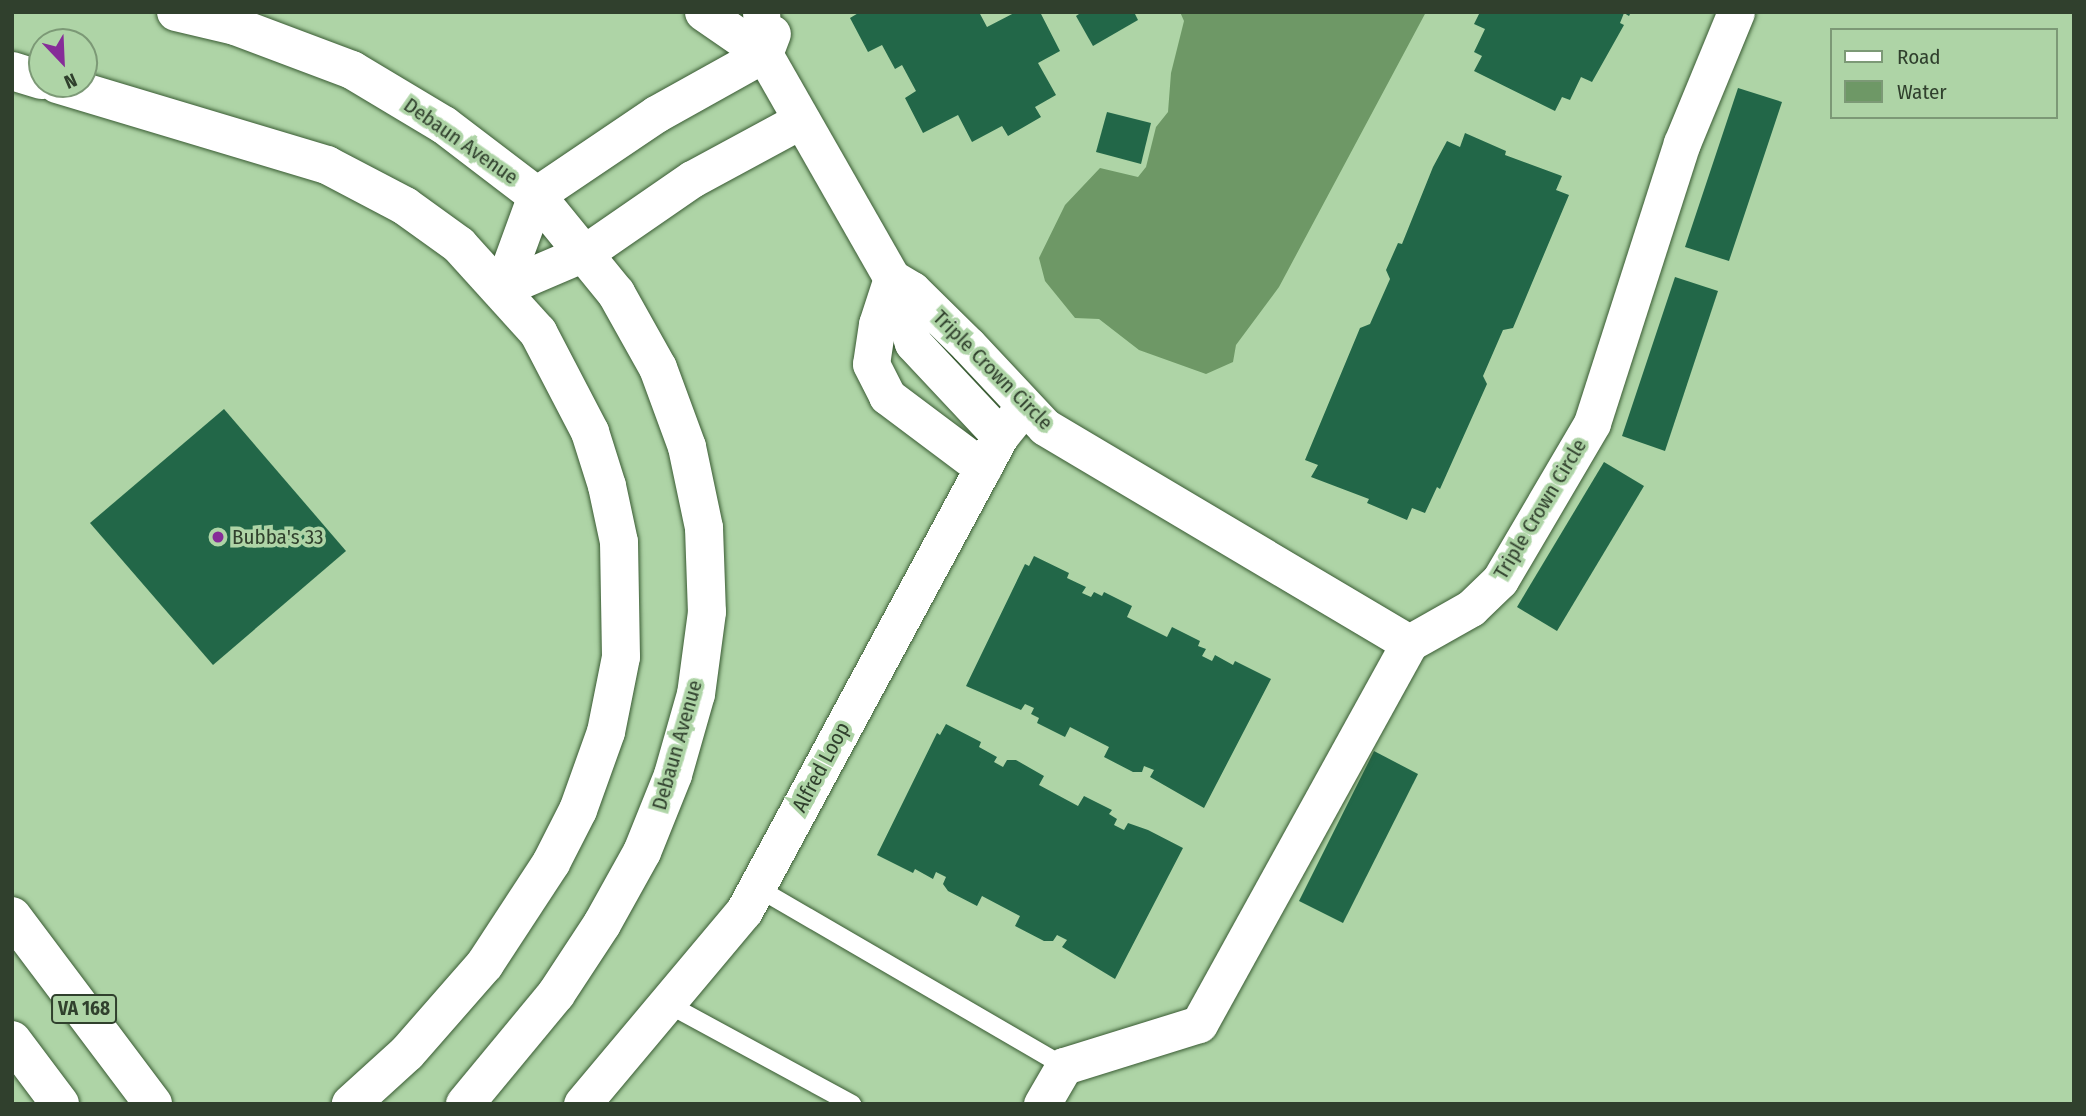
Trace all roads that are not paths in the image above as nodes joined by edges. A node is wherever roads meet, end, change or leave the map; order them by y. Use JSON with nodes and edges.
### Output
{"nodes":[{"id":1,"x":176,"y":12,"type":"edge"},
{"id":2,"x":703,"y":12,"type":"edge"},
{"id":3,"x":761,"y":12,"type":"edge"},
{"id":4,"x":780,"y":12,"type":"edge"},
{"id":5,"x":1736,"y":12,"type":"edge"},
{"id":6,"x":764,"y":54,"type":"junction"},
{"id":7,"x":98,"y":96,"type":"edge"},
{"id":8,"x":802,"y":120,"type":"junction"},
{"id":9,"x":536,"y":195,"type":"junction"},
{"id":10,"x":586,"y":252,"type":"junction"},
{"id":11,"x":892,"y":278,"type":"junction"},
{"id":12,"x":502,"y":288,"type":"junction"},
{"id":13,"x":1024,"y":406,"type":"junction"},
{"id":14,"x":1000,"y":436,"type":"junction"},
{"id":15,"x":983,"y":468,"type":"junction"},
{"id":16,"x":1409,"y":643,"type":"junction"},
{"id":17,"x":756,"y":887,"type":"junction"},
{"id":18,"x":12,"y":916,"type":"edge"},
{"id":19,"x":666,"y":1003,"type":"junction"},
{"id":20,"x":12,"y":1040,"type":"edge"},
{"id":21,"x":1063,"y":1066,"type":"junction"},
{"id":22,"x":60,"y":1104,"type":"edge"},
{"id":23,"x":153,"y":1104,"type":"edge"},
{"id":24,"x":351,"y":1104,"type":"edge"},
{"id":25,"x":465,"y":1104,"type":"edge"},
{"id":26,"x":582,"y":1104,"type":"edge"},
{"id":27,"x":852,"y":1104,"type":"edge"},
{"id":28,"x":1042,"y":1104,"type":"edge"}],
"edges":[{"from":1,"to":9,"type":"street","name":"Debaun Avenue"},
{"from":2,"to":6,"type":"street","name":"Triple Crown Circle"},
{"from":3,"to":6,"type":"street","name":"Triple Crown Circle"},
{"from":4,"to":6,"type":"street"},
{"from":5,"to":16,"type":"street","name":"Triple Crown Circle"},
{"from":6,"to":8,"type":"street","name":"Triple Crown Circle"},
{"from":6,"to":9,"type":"street"},
{"from":7,"to":12,"type":"street"},
{"from":8,"to":10,"type":"street"},
{"from":8,"to":11,"type":"street","name":"Triple Crown Circle"},
{"from":9,"to":10,"type":"street","name":"Debaun Avenue"},
{"from":9,"to":12,"type":"street"},
{"from":10,"to":12,"type":"street"},
{"from":10,"to":25,"type":"street","name":"Debaun Avenue"},
{"from":11,"to":13,"type":"street","name":"Triple Crown Circle"},
{"from":11,"to":14,"type":"street","name":"Triple Crown Circle"},
{"from":11,"to":15,"type":"street"},
{"from":12,"to":24,"type":"street"},
{"from":13,"to":14,"type":"street","name":"Alfred Loop"},
{"from":13,"to":16,"type":"street","name":"Triple Crown Circle"},
{"from":14,"to":15,"type":"street","name":"Alfred Loop"},
{"from":15,"to":17,"type":"street","name":"Alfred Loop"},
{"from":16,"to":21,"type":"street"},
{"from":17,"to":19,"type":"street","name":"Alfred Loop"},
{"from":17,"to":21,"type":"lane"},
{"from":18,"to":23,"type":"street","number":"VA 168"},
{"from":19,"to":26,"type":"street","name":"Alfred Loop"},
{"from":19,"to":27,"type":"lane"},
{"from":20,"to":22,"type":"street"},
{"from":21,"to":28,"type":"street"}]}
